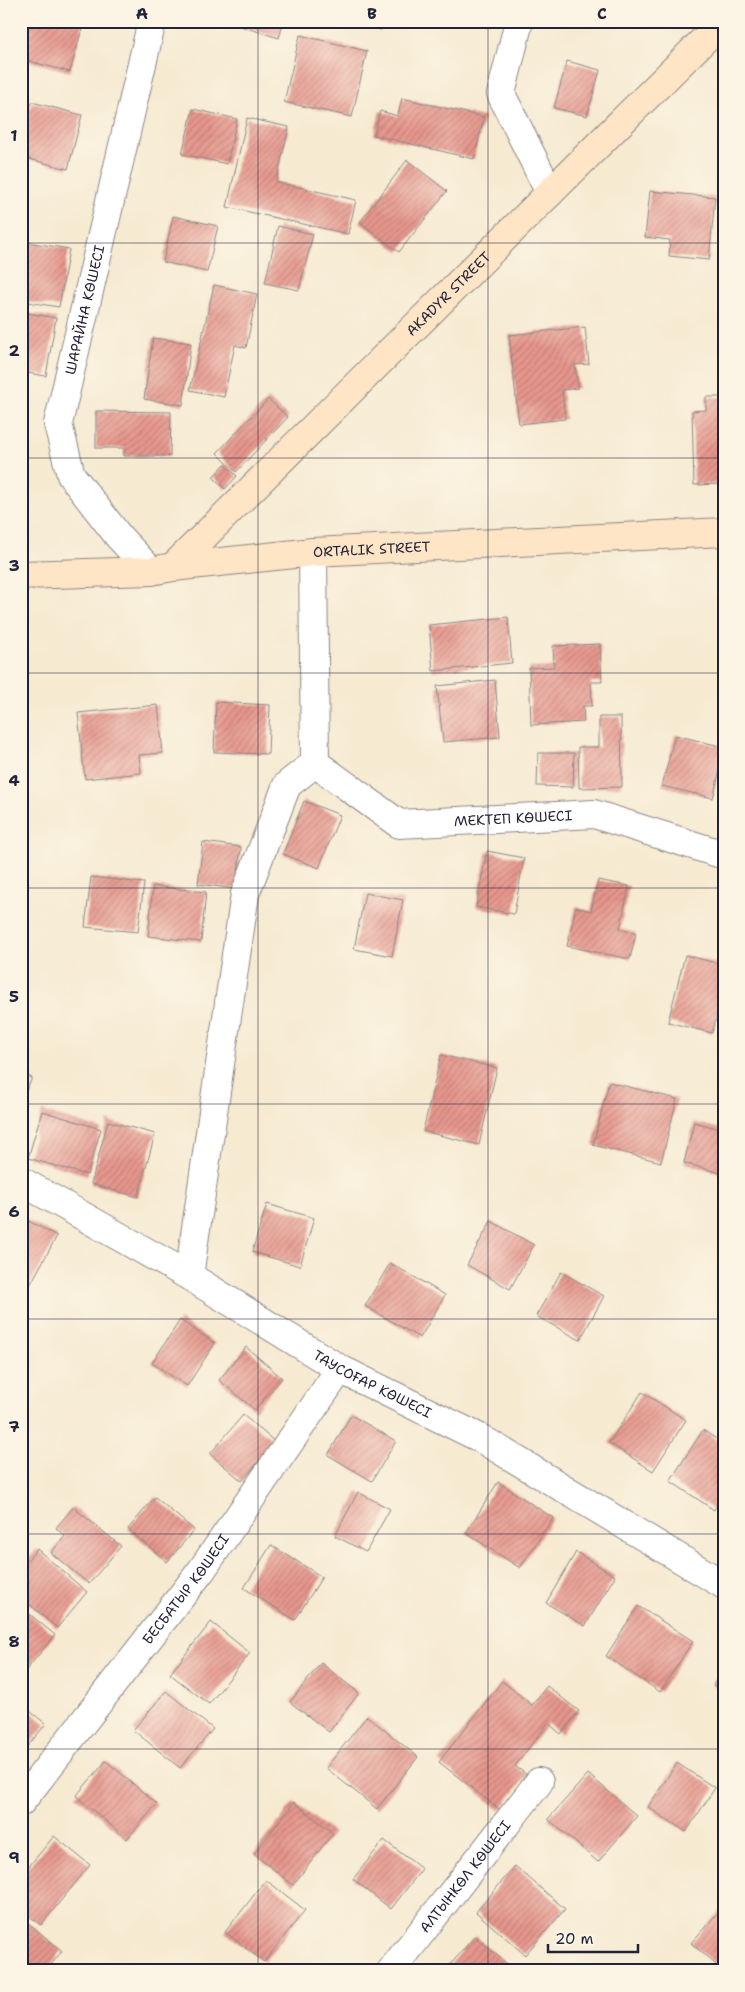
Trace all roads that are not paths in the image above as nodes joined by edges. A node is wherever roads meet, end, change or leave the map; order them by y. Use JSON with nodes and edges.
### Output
{"nodes":[{"id":1,"x":152,"y":21,"type":"edge"},
{"id":2,"x":519,"y":21,"type":"edge"},
{"id":3,"x":723,"y":21,"type":"edge"},
{"id":4,"x":550,"y":193,"type":"junction"},
{"id":5,"x":724,"y":532,"type":"edge"},
{"id":6,"x":313,"y":552,"type":"junction"},
{"id":7,"x":162,"y":569,"type":"junction"},
{"id":8,"x":21,"y":575,"type":"edge"},
{"id":9,"x":315,"y":763,"type":"junction"},
{"id":10,"x":724,"y":855,"type":"edge"},
{"id":11,"x":21,"y":1182,"type":"edge"},
{"id":12,"x":189,"y":1276,"type":"junction"},
{"id":13,"x":340,"y":1369,"type":"junction"},
{"id":14,"x":724,"y":1585,"type":"edge"},
{"id":15,"x":539,"y":1782,"type":"dead end"},
{"id":16,"x":21,"y":1802,"type":"edge"},
{"id":17,"x":391,"y":1971,"type":"edge"}],
"edges":[{"from":1,"to":7,"type":"street","name":"ШАРАЙНА КӨШЕСІ"},
{"from":2,"to":4,"type":"street"},
{"from":3,"to":4,"type":"street","name":"AKADYR STREET"},
{"from":4,"to":7,"type":"street","name":"AKADYR STREET"},
{"from":5,"to":6,"type":"street","name":"ORTALIK STREET"},
{"from":6,"to":7,"type":"street","name":"ORTALIK STREET"},
{"from":6,"to":9,"type":"street"},
{"from":7,"to":8,"type":"street","name":"ORTALIK STREET"},
{"from":9,"to":10,"type":"street","name":"МЕКТЕП КӨШЕСІ"},
{"from":9,"to":12,"type":"street"},
{"from":11,"to":12,"type":"street","name":"ТАУCОҒАР КӨШЕСІ"},
{"from":12,"to":13,"type":"street","name":"ТАУCОҒАР КӨШЕСІ"},
{"from":13,"to":14,"type":"street","name":"ТАУCОҒАР КӨШЕСІ"},
{"from":13,"to":16,"type":"street","name":"БЕСБАТЫР КӨШЕСІ"},
{"from":15,"to":17,"type":"street","name":"АЛТЫНКӨЛ КӨШЕСІ"}]}
